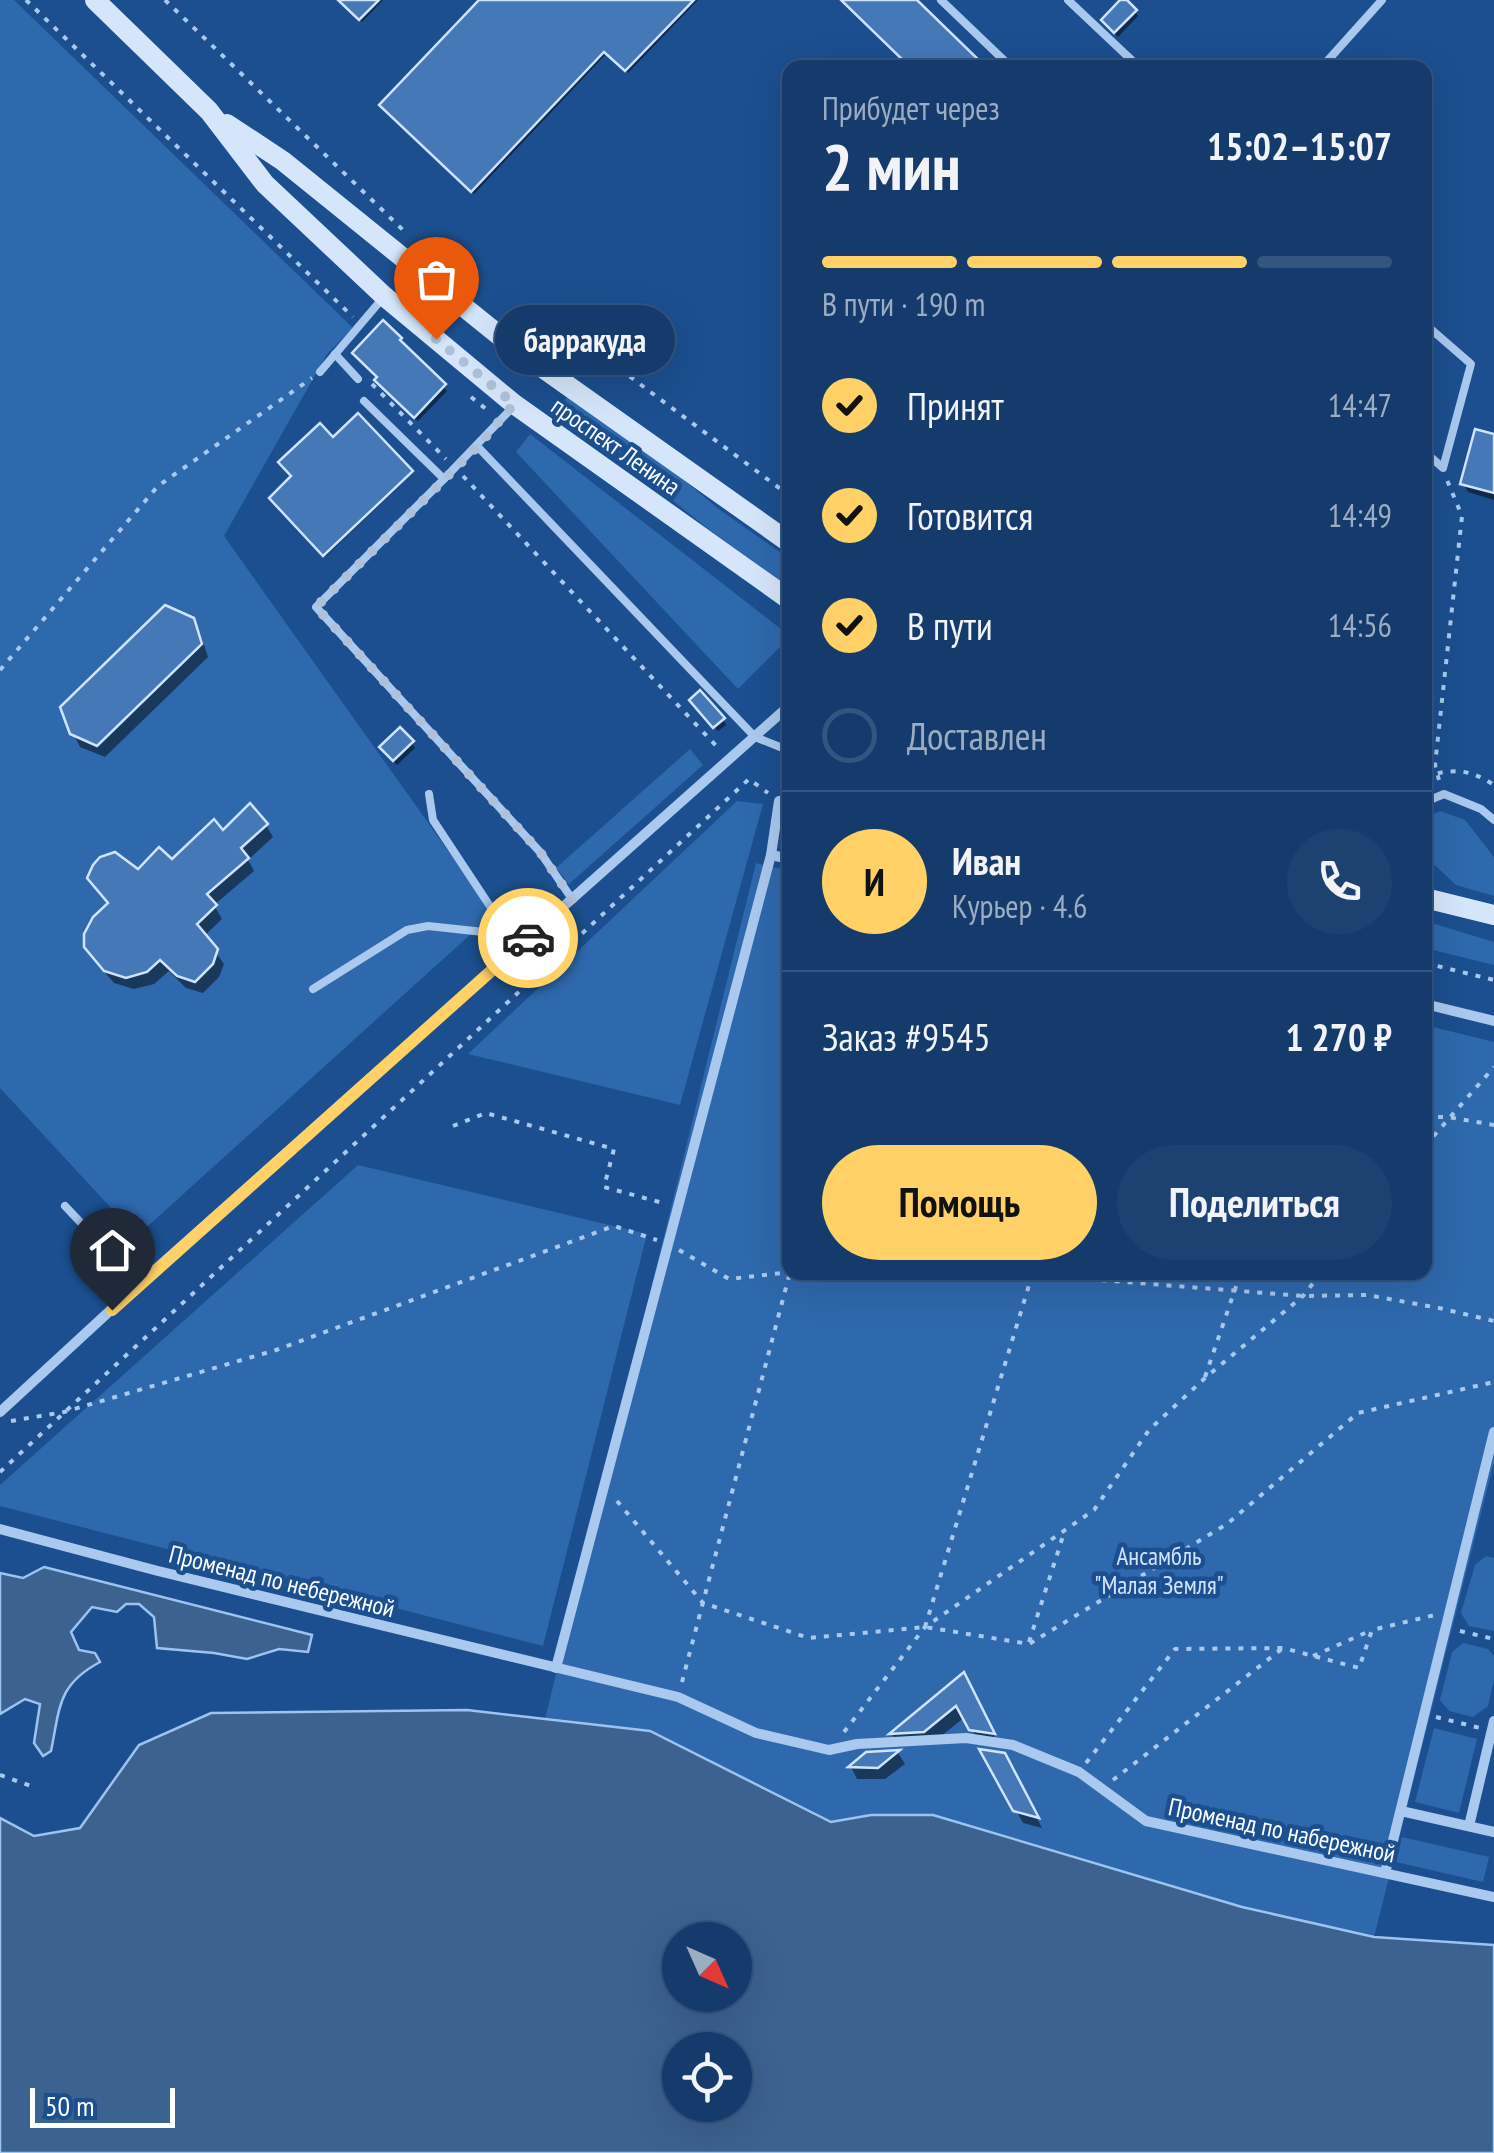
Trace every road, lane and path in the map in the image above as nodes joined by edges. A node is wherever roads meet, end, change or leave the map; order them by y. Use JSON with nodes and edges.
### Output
{"nodes":[{"id":1,"x":26,"y":0,"type":"edge"},
{"id":2,"x":95,"y":0,"type":"edge"},
{"id":3,"x":165,"y":0,"type":"edge"},
{"id":4,"x":941,"y":0,"type":"edge"},
{"id":5,"x":1068,"y":0,"type":"edge"},
{"id":6,"x":1382,"y":0,"type":"edge"},
{"id":7,"x":1004,"y":60,"type":"edge"},
{"id":8,"x":1132,"y":60,"type":"edge"},
{"id":9,"x":1328,"y":60,"type":"edge"},
{"id":10,"x":209,"y":112,"type":"junction"},
{"id":11,"x":404,"y":232,"type":"dead end"},
{"id":12,"x":384,"y":296,"type":"junction"},
{"id":13,"x":588,"y":317,"type":"dead end"},
{"id":14,"x":360,"y":324,"type":"junction"},
{"id":15,"x":1432,"y":330,"type":"edge"},
{"id":16,"x":572,"y":334,"type":"junction"},
{"id":17,"x":525,"y":338,"type":"dead end"},
{"id":18,"x":336,"y":354,"type":"junction"},
{"id":19,"x":320,"y":372,"type":"joint"},
{"id":20,"x":358,"y":379,"type":"dead end"},
{"id":21,"x":371,"y":383,"type":"dead end"},
{"id":22,"x":460,"y":386,"type":"dead end"},
{"id":23,"x":364,"y":401,"type":"dead end"},
{"id":24,"x":514,"y":404,"type":"junction"},
{"id":25,"x":500,"y":422,"type":"junction"},
{"id":26,"x":478,"y":446,"type":"junction"},
{"id":27,"x":1432,"y":458,"type":"edge"},
{"id":28,"x":455,"y":468,"type":"junction"},
{"id":29,"x":1443,"y":468,"type":"junction"},
{"id":30,"x":444,"y":480,"type":"junction"},
{"id":31,"x":782,"y":490,"type":"edge"},
{"id":32,"x":782,"y":537,"type":"edge"},
{"id":33,"x":782,"y":594,"type":"edge"},
{"id":34,"x":0,"y":670,"type":"edge"},
{"id":35,"x":782,"y":713,"type":"edge"},
{"id":36,"x":755,"y":737,"type":"junction"},
{"id":37,"x":782,"y":748,"type":"edge"},
{"id":38,"x":730,"y":760,"type":"junction"},
{"id":39,"x":1437,"y":773,"type":"junction"},
{"id":40,"x":1432,"y":774,"type":"edge"},
{"id":41,"x":749,"y":780,"type":"junction"},
{"id":42,"x":1494,"y":786,"type":"edge"},
{"id":43,"x":429,"y":794,"type":"dead end"},
{"id":44,"x":1444,"y":794,"type":"junction"},
{"id":45,"x":1432,"y":799,"type":"edge"},
{"id":46,"x":779,"y":801,"type":"joint"},
{"id":47,"x":1494,"y":820,"type":"edge"},
{"id":48,"x":771,"y":854,"type":"junction"},
{"id":49,"x":782,"y":857,"type":"edge"},
{"id":50,"x":572,"y":899,"type":"junction"},
{"id":51,"x":1432,"y":900,"type":"edge"},
{"id":52,"x":1494,"y":915,"type":"edge"},
{"id":53,"x":511,"y":934,"type":"junction"},
{"id":54,"x":518,"y":946,"type":"junction"},
{"id":55,"x":1432,"y":965,"type":"edge"},
{"id":56,"x":1494,"y":980,"type":"edge"},
{"id":57,"x":313,"y":988,"type":"dead end"},
{"id":58,"x":1432,"y":1006,"type":"edge"},
{"id":59,"x":1494,"y":1021,"type":"edge"},
{"id":60,"x":1494,"y":1068,"type":"edge"},
{"id":61,"x":1432,"y":1118,"type":"edge"},
{"id":62,"x":1448,"y":1118,"type":"junction"},
{"id":63,"x":453,"y":1126,"type":"dead end"},
{"id":64,"x":1494,"y":1126,"type":"edge"},
{"id":65,"x":1432,"y":1137,"type":"edge"},
{"id":66,"x":654,"y":1200,"type":"dead end"},
{"id":67,"x":65,"y":1206,"type":"dead end"},
{"id":68,"x":668,"y":1244,"type":"junction"},
{"id":69,"x":782,"y":1273,"type":"edge"},
{"id":70,"x":788,"y":1280,"type":"edge"},
{"id":71,"x":1031,"y":1280,"type":"edge"},
{"id":72,"x":1096,"y":1280,"type":"edge"},
{"id":73,"x":1237,"y":1280,"type":"edge"},
{"id":74,"x":1316,"y":1280,"type":"edge"},
{"id":75,"x":139,"y":1284,"type":"junction"},
{"id":76,"x":1233,"y":1291,"type":"junction"},
{"id":77,"x":1303,"y":1296,"type":"junction"},
{"id":78,"x":1494,"y":1321,"type":"edge"},
{"id":79,"x":1205,"y":1378,"type":"junction"},
{"id":80,"x":1494,"y":1382,"type":"edge"},
{"id":81,"x":0,"y":1412,"type":"edge"},
{"id":82,"x":64,"y":1412,"type":"junction"},
{"id":83,"x":0,"y":1423,"type":"edge"},
{"id":84,"x":1494,"y":1432,"type":"edge"},
{"id":85,"x":0,"y":1472,"type":"edge"},
{"id":86,"x":604,"y":1486,"type":"junction"},
{"id":87,"x":0,"y":1529,"type":"edge"},
{"id":88,"x":1064,"y":1532,"type":"junction"},
{"id":89,"x":703,"y":1604,"type":"junction"},
{"id":90,"x":1450,"y":1612,"type":"junction"},
{"id":91,"x":925,"y":1627,"type":"junction"},
{"id":92,"x":1446,"y":1627,"type":"junction"},
{"id":93,"x":1372,"y":1630,"type":"junction"},
{"id":94,"x":1494,"y":1639,"type":"edge"},
{"id":95,"x":1028,"y":1644,"type":"junction"},
{"id":96,"x":1284,"y":1648,"type":"junction"},
{"id":97,"x":1313,"y":1656,"type":"junction"},
{"id":98,"x":556,"y":1668,"type":"junction"},
{"id":99,"x":678,"y":1697,"type":"junction"},
{"id":100,"x":1424,"y":1714,"type":"junction"},
{"id":101,"x":1493,"y":1726,"type":"edge"},
{"id":102,"x":830,"y":1750,"type":"junction"},
{"id":103,"x":1078,"y":1772,"type":"junction"},
{"id":104,"x":0,"y":1775,"type":"edge"},
{"id":105,"x":31,"y":1786,"type":"dead end"},
{"id":106,"x":1102,"y":1789,"type":"junction"},
{"id":107,"x":1401,"y":1811,"type":"junction"},
{"id":108,"x":1468,"y":1826,"type":"junction"},
{"id":109,"x":1494,"y":1832,"type":"edge"},
{"id":110,"x":1384,"y":1873,"type":"junction"},
{"id":111,"x":1494,"y":1897,"type":"edge"}],
"edges":[{"from":1,"to":14,"type":"path"},
{"from":2,"to":10,"type":"street","name":"проспект Ленина"},
{"from":3,"to":11,"type":"path"},
{"from":4,"to":7,"type":"lane"},
{"from":5,"to":8,"type":"lane"},
{"from":6,"to":9,"type":"lane"},
{"from":10,"to":12,"type":"street","name":"проспект Ленина"},
{"from":10,"to":32,"type":"street","name":"проспект Ленина"},
{"from":12,"to":14,"type":"lane"},
{"from":12,"to":24,"type":"street","name":"проспект Ленина"},
{"from":13,"to":16,"type":"path"},
{"from":14,"to":18,"type":"lane"},
{"from":15,"to":29,"type":"lane"},
{"from":16,"to":17,"type":"path"},
{"from":16,"to":31,"type":"path"},
{"from":18,"to":19,"type":"lane"},
{"from":18,"to":20,"type":"lane"},
{"from":19,"to":34,"type":"path"},
{"from":21,"to":28,"type":"path"},
{"from":22,"to":25,"type":"path"},
{"from":23,"to":30,"type":"lane"},
{"from":24,"to":25,"type":"lane"},
{"from":24,"to":33,"type":"street","name":"проспект Ленина"},
{"from":25,"to":26,"type":"lane"},
{"from":26,"to":28,"type":"lane"},
{"from":26,"to":36,"type":"lane"},
{"from":27,"to":29,"type":"lane"},
{"from":28,"to":30,"type":"lane"},
{"from":28,"to":38,"type":"path"},
{"from":29,"to":39,"type":"path"},
{"from":30,"to":50,"type":"lane"},
{"from":35,"to":36,"type":"street"},
{"from":36,"to":37,"type":"lane"},
{"from":36,"to":38,"type":"street"},
{"from":38,"to":41,"type":"path"},
{"from":38,"to":50,"type":"street"},
{"from":39,"to":40,"type":"path"},
{"from":39,"to":42,"type":"path"},
{"from":39,"to":44,"type":"path"},
{"from":41,"to":46,"type":"path"},
{"from":41,"to":82,"type":"path"},
{"from":43,"to":53,"type":"lane"},
{"from":44,"to":45,"type":"lane"},
{"from":44,"to":47,"type":"lane"},
{"from":46,"to":48,"type":"street"},
{"from":48,"to":49,"type":"street"},
{"from":48,"to":68,"type":"street"},
{"from":50,"to":54,"type":"street"},
{"from":51,"to":52,"type":"street"},
{"from":53,"to":54,"type":"lane"},
{"from":53,"to":57,"type":"lane"},
{"from":54,"to":75,"type":"street"},
{"from":55,"to":56,"type":"path"},
{"from":58,"to":59,"type":"street"},
{"from":60,"to":62,"type":"path"},
{"from":61,"to":62,"type":"path"},
{"from":62,"to":64,"type":"path"},
{"from":62,"to":65,"type":"path"},
{"from":63,"to":66,"type":"path"},
{"from":67,"to":75,"type":"lane"},
{"from":68,"to":69,"type":"path"},
{"from":68,"to":82,"type":"path"},
{"from":68,"to":86,"type":"street"},
{"from":70,"to":89,"type":"path"},
{"from":71,"to":91,"type":"path"},
{"from":72,"to":76,"type":"path"},
{"from":73,"to":76,"type":"path"},
{"from":74,"to":77,"type":"path"},
{"from":75,"to":81,"type":"street"},
{"from":76,"to":77,"type":"path"},
{"from":76,"to":79,"type":"path"},
{"from":77,"to":78,"type":"path"},
{"from":77,"to":79,"type":"path"},
{"from":79,"to":88,"type":"path"},
{"from":80,"to":95,"type":"path"},
{"from":82,"to":83,"type":"path"},
{"from":82,"to":85,"type":"path"},
{"from":84,"to":90,"type":"street"},
{"from":86,"to":89,"type":"path"},
{"from":86,"to":98,"type":"street"},
{"from":87,"to":98,"type":"street","name":"Променад по небережной"},
{"from":88,"to":91,"type":"path"},
{"from":88,"to":95,"type":"path"},
{"from":89,"to":91,"type":"path"},
{"from":89,"to":99,"type":"path"},
{"from":90,"to":92,"type":"street"},
{"from":90,"to":93,"type":"path"},
{"from":91,"to":95,"type":"path"},
{"from":91,"to":102,"type":"path"},
{"from":92,"to":94,"type":"path"},
{"from":92,"to":100,"type":"street"},
{"from":93,"to":97,"type":"path"},
{"from":93,"to":97,"type":"path"},
{"from":96,"to":97,"type":"path"},
{"from":96,"to":103,"type":"path"},
{"from":96,"to":106,"type":"path"},
{"from":98,"to":99,"type":"street","name":"Променад по набережной"},
{"from":99,"to":102,"type":"street","name":"Променад по набережной"},
{"from":100,"to":101,"type":"path"},
{"from":100,"to":107,"type":"street"},
{"from":101,"to":108,"type":"street"},
{"from":102,"to":103,"type":"street","name":"Променад по набережной"},
{"from":103,"to":106,"type":"street","name":"Променад по набережной"},
{"from":104,"to":105,"type":"path"},
{"from":106,"to":110,"type":"street","name":"Променад по набережной"},
{"from":107,"to":108,"type":"street"},
{"from":107,"to":110,"type":"street"},
{"from":108,"to":109,"type":"street"},
{"from":110,"to":111,"type":"street","name":"Променад по набережной"}]}
